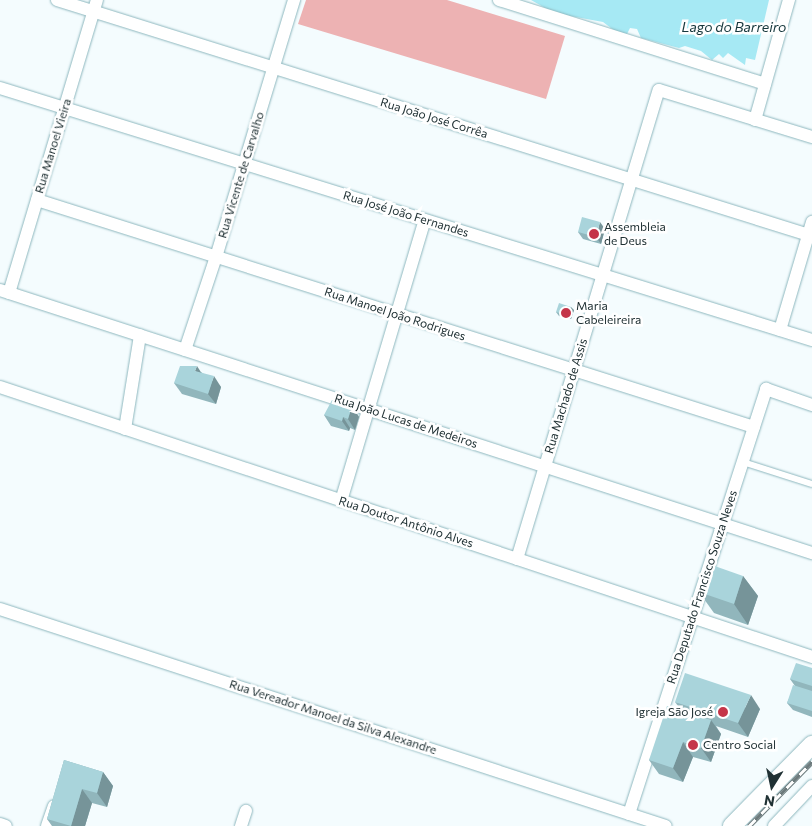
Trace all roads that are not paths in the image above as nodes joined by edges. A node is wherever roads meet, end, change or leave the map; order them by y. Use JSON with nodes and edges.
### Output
{"nodes":[{"id":1,"x":57,"y":0,"type":"edge"},
{"id":2,"x":294,"y":0,"type":"edge"},
{"id":3,"x":499,"y":0,"type":"edge"},
{"id":4,"x":789,"y":0,"type":"edge"},
{"id":5,"x":95,"y":6,"type":"edge"},
{"id":6,"x":274,"y":68,"type":"junction"},
{"id":7,"x":765,"y":84,"type":"junction"},
{"id":8,"x":0,"y":88,"type":"edge"},
{"id":9,"x":64,"y":108,"type":"junction"},
{"id":10,"x":755,"y":120,"type":"junction"},
{"id":11,"x":812,"y":137,"type":"edge"},
{"id":12,"x":245,"y":164,"type":"junction"},
{"id":13,"x":632,"y":180,"type":"junction"},
{"id":14,"x":37,"y":200,"type":"junction"},
{"id":15,"x":425,"y":220,"type":"junction"},
{"id":16,"x":811,"y":231,"type":"edge"},
{"id":17,"x":216,"y":257,"type":"junction"},
{"id":18,"x":603,"y":275,"type":"junction"},
{"id":19,"x":5,"y":291,"type":"edge"},
{"id":20,"x":397,"y":314,"type":"junction"},
{"id":21,"x":780,"y":330,"type":"junction"},
{"id":22,"x":140,"y":335,"type":"junction"},
{"id":23,"x":812,"y":340,"type":"edge"},
{"id":24,"x":185,"y":350,"type":"junction"},
{"id":25,"x":574,"y":370,"type":"junction"},
{"id":26,"x":0,"y":388,"type":"edge"},
{"id":27,"x":812,"y":404,"type":"edge"},
{"id":28,"x":368,"y":409,"type":"junction"},
{"id":29,"x":754,"y":427,"type":"junction"},
{"id":30,"x":125,"y":429,"type":"junction"},
{"id":31,"x":743,"y":462,"type":"junction"},
{"id":32,"x":545,"y":466,"type":"junction"},
{"id":33,"x":812,"y":484,"type":"edge"},
{"id":34,"x":341,"y":500,"type":"junction"},
{"id":35,"x":723,"y":524,"type":"junction"},
{"id":36,"x":812,"y":553,"type":"edge"},
{"id":37,"x":517,"y":559,"type":"junction"},
{"id":38,"x":0,"y":609,"type":"edge"},
{"id":39,"x":693,"y":617,"type":"junction"},
{"id":40,"x":812,"y":657,"type":"edge"},
{"id":41,"x":812,"y":745,"type":"edge"},
{"id":42,"x":812,"y":786,"type":"edge"},
{"id":43,"x":59,"y":789,"type":"edge"},
{"id":44,"x":246,"y":811,"type":"dead end"},
{"id":45,"x":629,"y":814,"type":"junction"},
{"id":46,"x":0,"y":824,"type":"edge"},
{"id":47,"x":6,"y":826,"type":"edge"},
{"id":48,"x":47,"y":826,"type":"edge"},
{"id":49,"x":241,"y":826,"type":"edge"},
{"id":50,"x":666,"y":826,"type":"edge"},
{"id":51,"x":732,"y":826,"type":"edge"},
{"id":52,"x":776,"y":826,"type":"edge"}],
"edges":[{"from":1,"to":5,"type":"street","name":"Rua João José Corrêa"},
{"from":2,"to":6,"type":"street","name":"Rua Vicente de Carvalho"},
{"from":3,"to":7,"type":"street"},
{"from":4,"to":7,"type":"street"},
{"from":5,"to":6,"type":"street","name":"Rua João José Corrêa"},
{"from":5,"to":9,"type":"street","name":"Rua Manoel Vieira"},
{"from":6,"to":12,"type":"street","name":"Rua Vicente de Carvalho"},
{"from":6,"to":13,"type":"street","name":"Rua João José Corrêa"},
{"from":7,"to":10,"type":"street"},
{"from":8,"to":9,"type":"street","name":"Rua José João Fernandes"},
{"from":9,"to":12,"type":"street","name":"Rua José João Fernandes"},
{"from":9,"to":14,"type":"street","name":"Rua Manoel Vieira"},
{"from":10,"to":11,"type":"street"},
{"from":10,"to":13,"type":"street","name":"Rua Machado de Assis"},
{"from":12,"to":15,"type":"street","name":"Rua José João Fernandes"},
{"from":12,"to":17,"type":"street","name":"Rua Vicente de Carvalho"},
{"from":13,"to":16,"type":"street","name":"Rua João José Corrêa"},
{"from":13,"to":18,"type":"street","name":"Rua Machado de Assis"},
{"from":14,"to":17,"type":"street","name":"Rua Manoel João Rodrigues"},
{"from":14,"to":19,"type":"street","name":"Rua Manoel Vieira"},
{"from":15,"to":18,"type":"street","name":"Rua José João Fernandes"},
{"from":15,"to":20,"type":"street"},
{"from":16,"to":21,"type":"street"},
{"from":17,"to":20,"type":"street","name":"Rua Manoel João Rodrigues"},
{"from":17,"to":24,"type":"street","name":"Rua Vicente de Carvalho"},
{"from":18,"to":21,"type":"street","name":"Rua José João Fernandes"},
{"from":18,"to":25,"type":"street","name":"Rua Machado de Assis"},
{"from":19,"to":22,"type":"street","name":"Rua João Lucas de Medeiros"},
{"from":20,"to":25,"type":"street","name":"Rua Manoel João Rodrigues"},
{"from":20,"to":28,"type":"street"},
{"from":21,"to":23,"type":"street","name":"Rua José João Fernandes"},
{"from":22,"to":24,"type":"street","name":"Rua João Lucas de Medeiros"},
{"from":22,"to":30,"type":"street"},
{"from":24,"to":28,"type":"street","name":"Rua João Lucas de Medeiros"},
{"from":25,"to":29,"type":"street","name":"Rua Manoel João Rodrigues"},
{"from":25,"to":32,"type":"street","name":"Rua Machado de Assis"},
{"from":26,"to":30,"type":"street","name":"Rua Doutor Antônio Alves"},
{"from":27,"to":29,"type":"street","name":"Rua Deputado Francisco Souza Neves"},
{"from":28,"to":32,"type":"street","name":"Rua João Lucas de Medeiros"},
{"from":28,"to":34,"type":"street"},
{"from":29,"to":31,"type":"street","name":"Rua Deputado Francisco Souza Neves"},
{"from":30,"to":34,"type":"street","name":"Rua Doutor Antônio Alves"},
{"from":31,"to":33,"type":"lane"},
{"from":31,"to":35,"type":"street","name":"Rua Deputado Francisco Souza Neves"},
{"from":32,"to":35,"type":"street","name":"Rua João Lucas de Medeiros"},
{"from":32,"to":37,"type":"street","name":"Rua Machado de Assis"},
{"from":34,"to":37,"type":"street","name":"Rua Doutor Antônio Alves"},
{"from":35,"to":36,"type":"street","name":"Rua João Lucas de Medeiros"},
{"from":35,"to":39,"type":"street","name":"Rua Deputado Francisco Souza Neves"},
{"from":37,"to":39,"type":"street","name":"Rua Doutor Antônio Alves"},
{"from":38,"to":45,"type":"street","name":"Rua Vereador Manoel da Silva Alexandre"},
{"from":39,"to":40,"type":"street","name":"Rua Doutor Antônio Alves"},
{"from":39,"to":45,"type":"street","name":"Rua Deputado Francisco Souza Neves"},
{"from":41,"to":51,"type":"main road"},
{"from":42,"to":52,"type":"street"},
{"from":43,"to":48,"type":"street"},
{"from":44,"to":49,"type":"street"},
{"from":45,"to":50,"type":"street","name":"Rua Vereador Manoel da Silva Alexandre"},
{"from":46,"to":47,"type":"street"}]}
